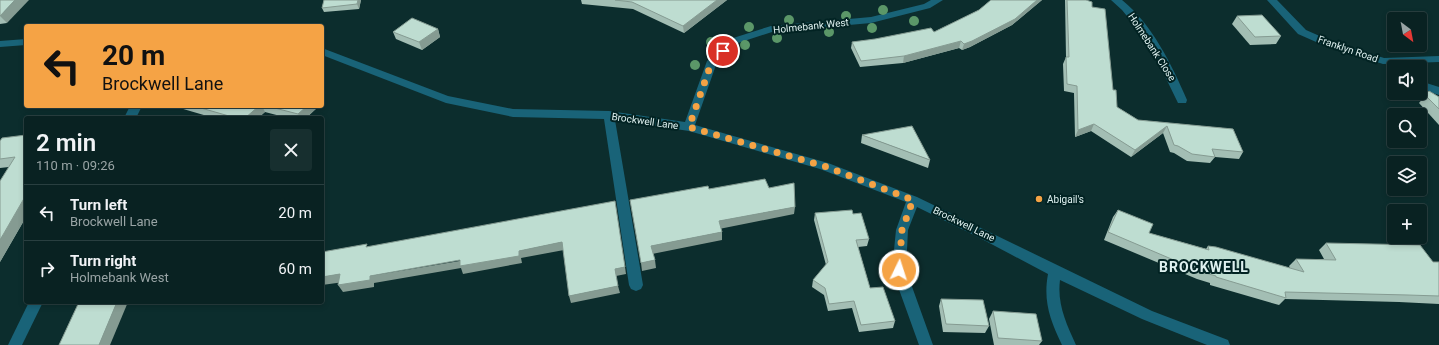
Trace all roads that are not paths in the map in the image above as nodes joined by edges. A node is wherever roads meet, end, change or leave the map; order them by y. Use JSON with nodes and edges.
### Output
{"nodes":[{"id":1,"x":938,"y":0,"type":"edge"},
{"id":2,"x":1116,"y":0,"type":"edge"},
{"id":3,"x":1272,"y":0,"type":"edge"},
{"id":4,"x":24,"y":42,"type":"edge"},
{"id":5,"x":0,"y":44,"type":"edge"},
{"id":6,"x":324,"y":52,"type":"edge"},
{"id":7,"x":1439,"y":59,"type":"edge"},
{"id":8,"x":1383,"y":61,"type":"junction"},
{"id":9,"x":1387,"y":64,"type":"edge"},
{"id":10,"x":1427,"y":87,"type":"edge"},
{"id":11,"x":1439,"y":91,"type":"edge"},
{"id":12,"x":1182,"y":100,"type":"dead end"},
{"id":13,"x":609,"y":115,"type":"junction"},
{"id":14,"x":689,"y":127,"type":"junction"},
{"id":15,"x":913,"y":200,"type":"junction"},
{"id":16,"x":1055,"y":271,"type":"junction"},
{"id":17,"x":636,"y":285,"type":"dead end"},
{"id":18,"x":35,"y":304,"type":"edge"},
{"id":19,"x":15,"y":345,"type":"edge"},
{"id":20,"x":926,"y":345,"type":"edge"},
{"id":21,"x":1069,"y":345,"type":"edge"},
{"id":22,"x":1223,"y":345,"type":"edge"}],
"edges":[{"from":1,"to":14,"type":"street","name":"Holmebank West"},
{"from":2,"to":12,"type":"street","name":"Holmebank Close"},
{"from":3,"to":8,"type":"street","name":"Franklyn Road"},
{"from":4,"to":5,"type":"street"},
{"from":6,"to":13,"type":"street","name":"Brockwell Lane"},
{"from":7,"to":8,"type":"street","name":"Franklyn Road"},
{"from":8,"to":9,"type":"street"},
{"from":10,"to":11,"type":"street"},
{"from":13,"to":14,"type":"street","name":"Brockwell Lane"},
{"from":13,"to":17,"type":"street"},
{"from":14,"to":15,"type":"street","name":"Brockwell Lane"},
{"from":15,"to":16,"type":"street","name":"Brockwell Lane"},
{"from":15,"to":20,"type":"street"},
{"from":16,"to":21,"type":"street"},
{"from":16,"to":22,"type":"street","name":"Brockwell Lane"},
{"from":18,"to":19,"type":"street"}]}
